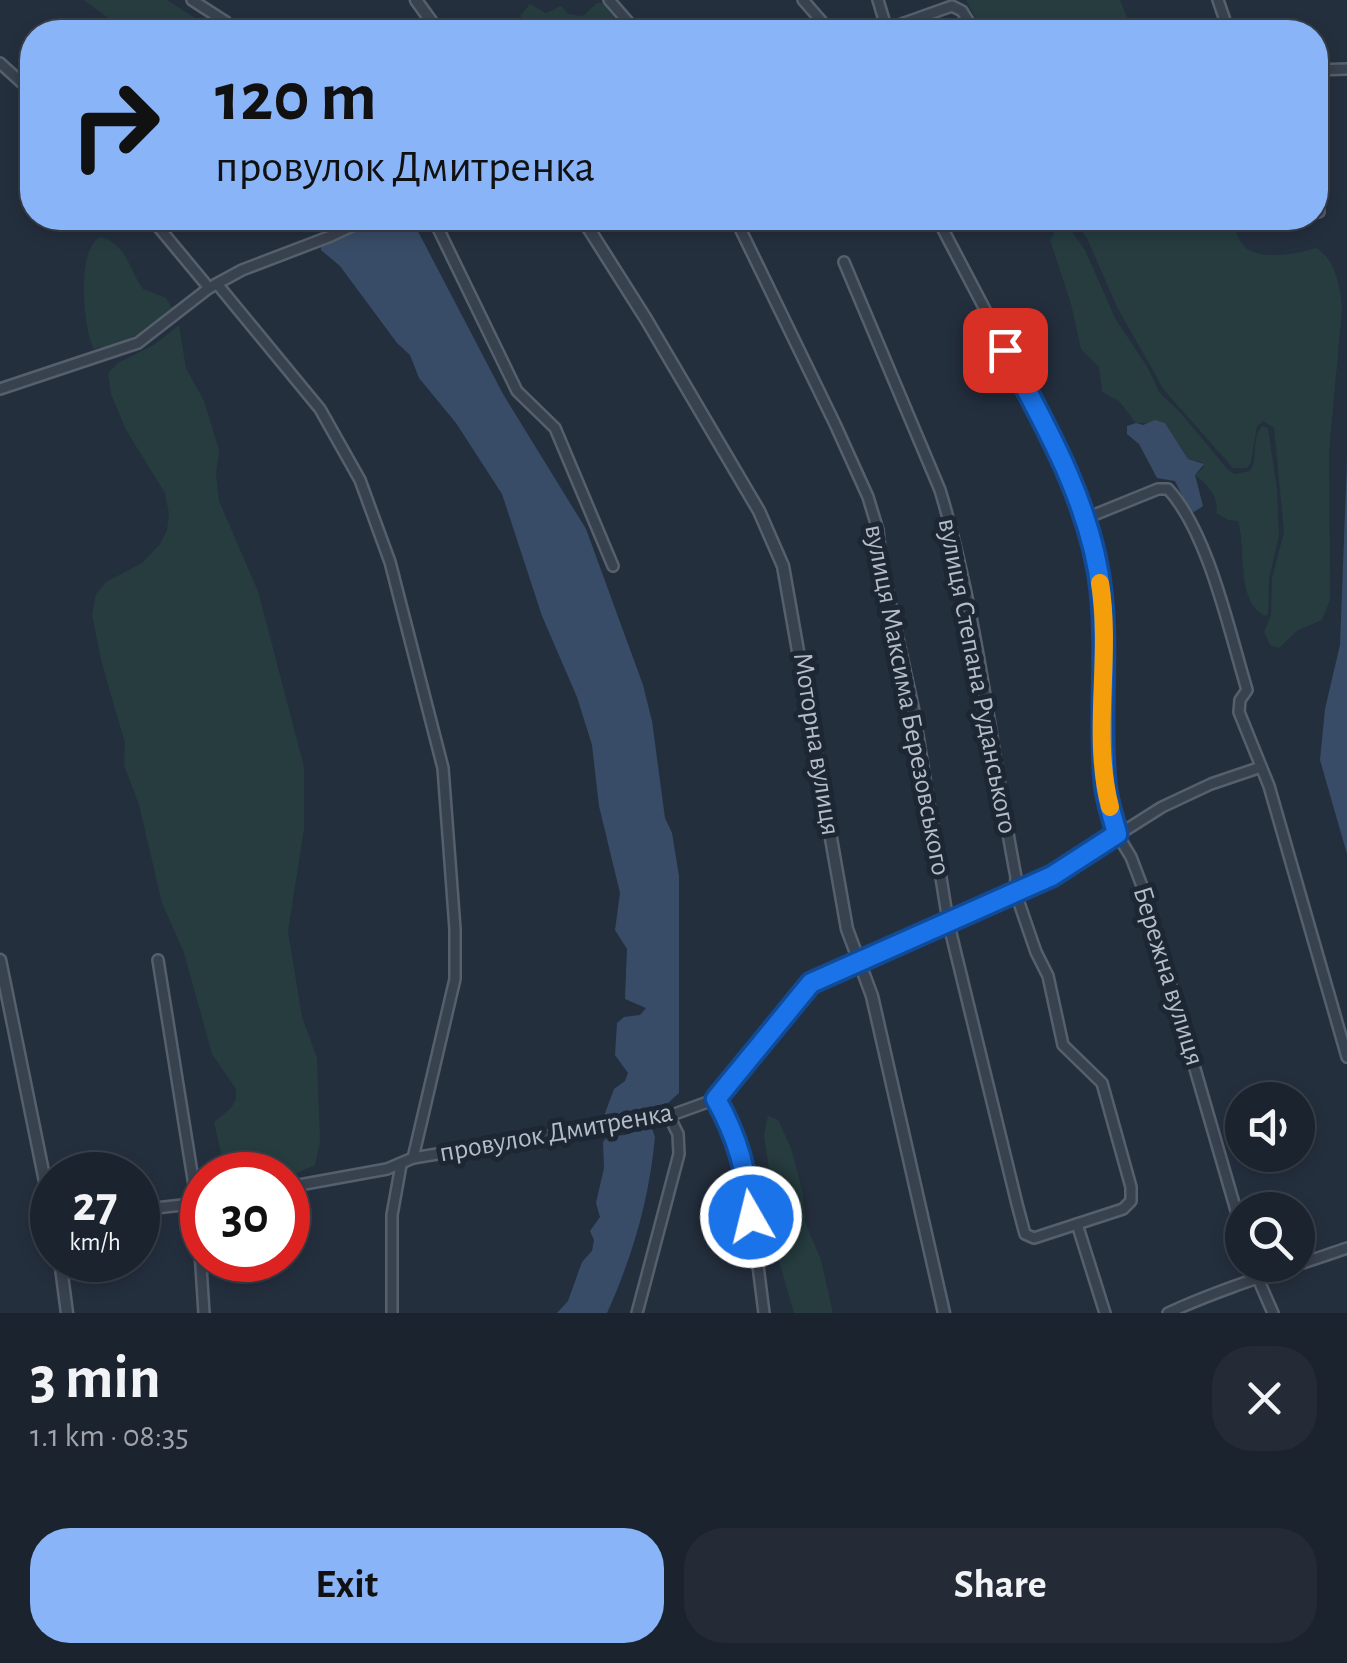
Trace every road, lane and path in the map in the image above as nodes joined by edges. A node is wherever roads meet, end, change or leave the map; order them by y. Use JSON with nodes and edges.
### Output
{"nodes":[{"id":1,"x":192,"y":0,"type":"edge"},
{"id":2,"x":609,"y":0,"type":"edge"},
{"id":3,"x":804,"y":0,"type":"edge"},
{"id":4,"x":223,"y":20,"type":"edge"},
{"id":5,"x":626,"y":20,"type":"edge"},
{"id":6,"x":821,"y":20,"type":"edge"},
{"id":7,"x":912,"y":20,"type":"edge"},
{"id":8,"x":968,"y":20,"type":"edge"},
{"id":9,"x":0,"y":63,"type":"edge"},
{"id":10,"x":20,"y":81,"type":"edge"},
{"id":11,"x":162,"y":230,"type":"edge"},
{"id":12,"x":344,"y":230,"type":"edge"},
{"id":13,"x":440,"y":230,"type":"edge"},
{"id":14,"x":590,"y":230,"type":"edge"},
{"id":15,"x":741,"y":230,"type":"edge"},
{"id":16,"x":943,"y":230,"type":"edge"},
{"id":17,"x":844,"y":262,"type":"dead end"},
{"id":18,"x":214,"y":286,"type":"junction"},
{"id":19,"x":0,"y":389,"type":"edge"},
{"id":20,"x":1084,"y":519,"type":"junction"},
{"id":21,"x":612,"y":566,"type":"dead end"},
{"id":22,"x":1261,"y":767,"type":"junction"},
{"id":23,"x":1117,"y":834,"type":"junction"},
{"id":24,"x":1015,"y":891,"type":"junction"},
{"id":25,"x":948,"y":922,"type":"junction"},
{"id":26,"x":0,"y":960,"type":"edge"},
{"id":27,"x":158,"y":960,"type":"dead end"},
{"id":28,"x":858,"y":960,"type":"junction"},
{"id":29,"x":4,"y":1002,"type":"edge"},
{"id":30,"x":1347,"y":1058,"type":"edge"},
{"id":31,"x":716,"y":1099,"type":"junction"},
{"id":32,"x":669,"y":1116,"type":"junction"},
{"id":33,"x":38,"y":1152,"type":"edge"},
{"id":34,"x":191,"y":1152,"type":"edge"},
{"id":35,"x":413,"y":1158,"type":"junction"},
{"id":36,"x":401,"y":1165,"type":"junction"},
{"id":37,"x":310,"y":1183,"type":"edge"},
{"id":38,"x":1230,"y":1192,"type":"edge"},
{"id":39,"x":1078,"y":1224,"type":"junction"},
{"id":40,"x":1347,"y":1248,"type":"edge"},
{"id":41,"x":1315,"y":1259,"type":"edge"},
{"id":42,"x":63,"y":1282,"type":"edge"},
{"id":43,"x":203,"y":1282,"type":"edge"},
{"id":44,"x":1244,"y":1282,"type":"edge"},
{"id":45,"x":1258,"y":1282,"type":"edge"},
{"id":46,"x":67,"y":1313,"type":"edge"},
{"id":47,"x":204,"y":1313,"type":"edge"},
{"id":48,"x":392,"y":1313,"type":"edge"},
{"id":49,"x":637,"y":1313,"type":"edge"},
{"id":50,"x":764,"y":1313,"type":"edge"},
{"id":51,"x":944,"y":1313,"type":"edge"},
{"id":52,"x":1105,"y":1313,"type":"edge"},
{"id":53,"x":1168,"y":1313,"type":"edge"},
{"id":54,"x":1273,"y":1313,"type":"edge"}],
"edges":[{"from":1,"to":4,"type":"street"},
{"from":2,"to":5,"type":"street"},
{"from":3,"to":6,"type":"street"},
{"from":7,"to":8,"type":"street"},
{"from":9,"to":10,"type":"street"},
{"from":11,"to":18,"type":"street"},
{"from":12,"to":18,"type":"street"},
{"from":13,"to":21,"type":"street"},
{"from":14,"to":28,"type":"street","name":"Моторна вулиця"},
{"from":15,"to":25,"type":"street","name":"вулиця Максима Березовського"},
{"from":16,"to":20,"type":"street","name":"Бережна вулиця"},
{"from":17,"to":24,"type":"street","name":"вулиця Степана Руданського"},
{"from":18,"to":19,"type":"street"},
{"from":18,"to":35,"type":"street"},
{"from":20,"to":22,"type":"street"},
{"from":20,"to":23,"type":"street","name":"Бережна вулиця"},
{"from":22,"to":23,"type":"street"},
{"from":22,"to":30,"type":"street"},
{"from":23,"to":24,"type":"street"},
{"from":23,"to":38,"type":"street","name":"Бережна вулиця"},
{"from":24,"to":25,"type":"street"},
{"from":24,"to":39,"type":"street","name":"вулиця Степана Руданського"},
{"from":25,"to":28,"type":"street"},
{"from":25,"to":39,"type":"street","name":"вулиця Максима Березовського"},
{"from":26,"to":29,"type":"street"},
{"from":27,"to":34,"type":"street"},
{"from":28,"to":31,"type":"street"},
{"from":28,"to":51,"type":"street","name":"Моторна вулиця"},
{"from":29,"to":33,"type":"street"},
{"from":31,"to":32,"type":"street","name":"провулок Дмитренка"},
{"from":31,"to":50,"type":"street"},
{"from":32,"to":35,"type":"street","name":"провулок Дмитренка"},
{"from":32,"to":49,"type":"street"},
{"from":35,"to":36,"type":"street","name":"провулок Дмитренка"},
{"from":36,"to":37,"type":"street","name":"провулок Дмитренка"},
{"from":36,"to":48,"type":"street"},
{"from":39,"to":52,"type":"street"},
{"from":40,"to":41,"type":"street"},
{"from":42,"to":46,"type":"street"},
{"from":43,"to":47,"type":"street"},
{"from":44,"to":53,"type":"street"},
{"from":45,"to":54,"type":"street"}]}
